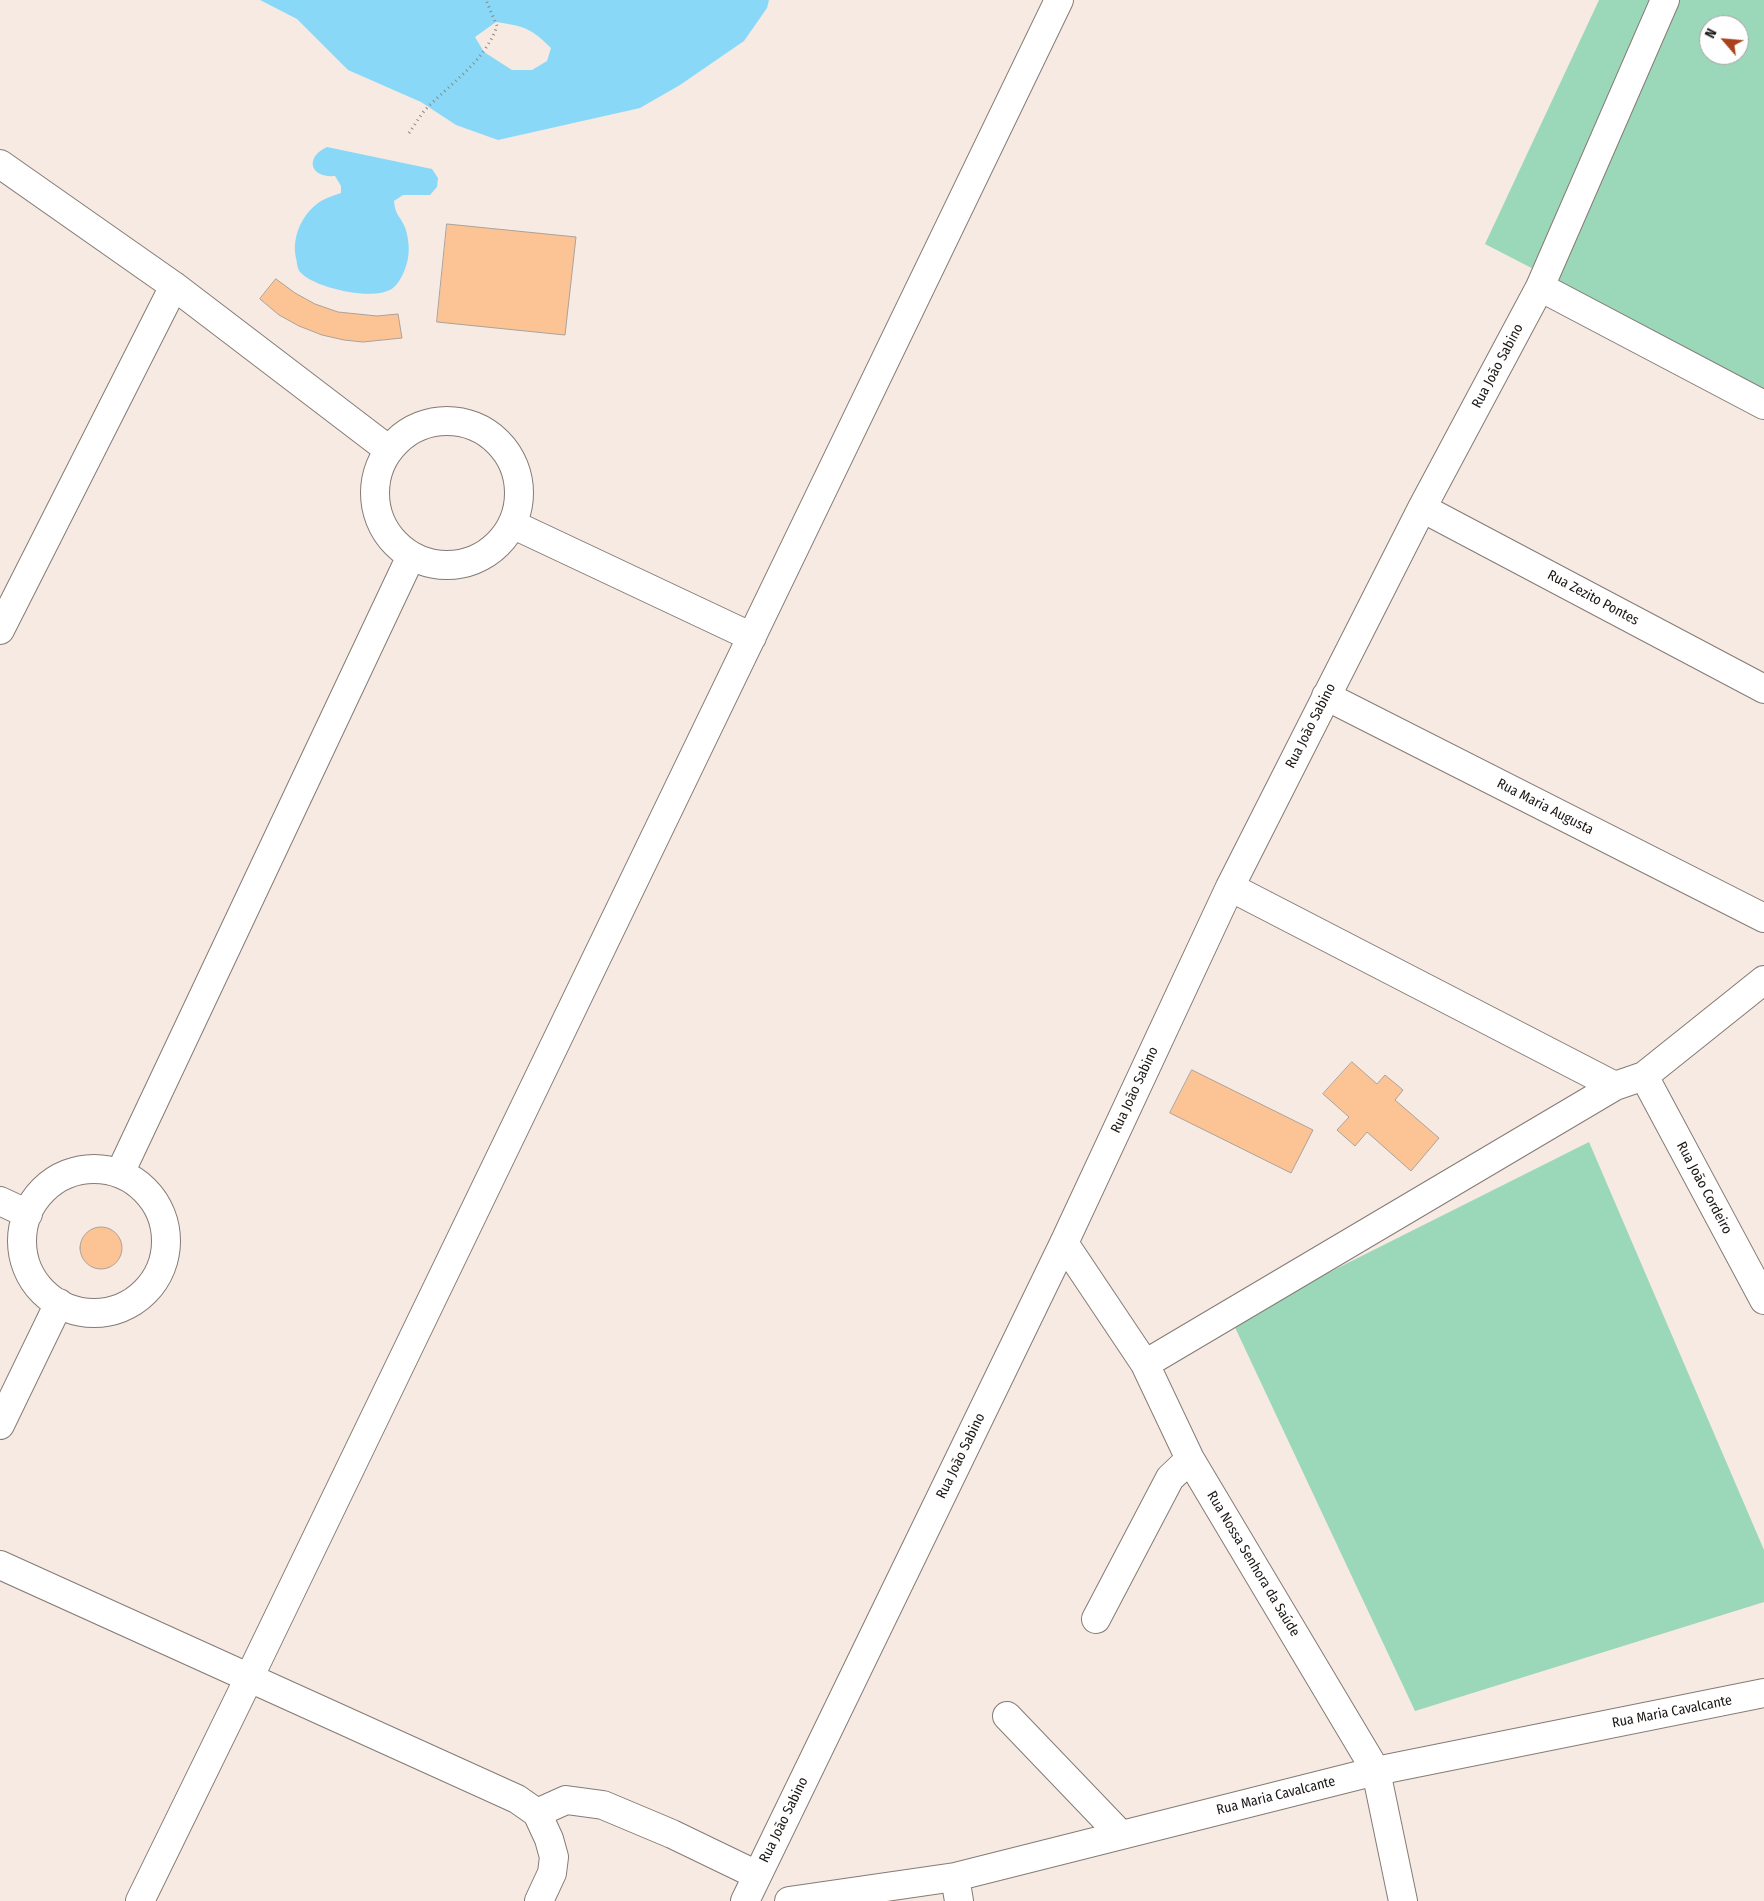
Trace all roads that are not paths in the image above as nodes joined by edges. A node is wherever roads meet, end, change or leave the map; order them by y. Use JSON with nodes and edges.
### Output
{"nodes":[{"id":1,"x":1059,"y":0,"type":"edge"},
{"id":2,"x":1665,"y":0,"type":"edge"},
{"id":3,"x":0,"y":164,"type":"edge"},
{"id":4,"x":174,"y":286,"type":"junction"},
{"id":5,"x":1540,"y":287,"type":"junction"},
{"id":6,"x":1764,"y":405,"type":"edge"},
{"id":7,"x":389,"y":450,"type":"junction"},
{"id":8,"x":1422,"y":508,"type":"junction"},
{"id":9,"x":512,"y":524,"type":"junction"},
{"id":10,"x":411,"y":556,"type":"junction"},
{"id":11,"x":0,"y":630,"type":"edge"},
{"id":12,"x":752,"y":637,"type":"junction"},
{"id":13,"x":1764,"y":689,"type":"edge"},
{"id":14,"x":1326,"y":696,"type":"junction"},
{"id":15,"x":1230,"y":887,"type":"junction"},
{"id":16,"x":1764,"y":918,"type":"edge"},
{"id":17,"x":1764,"y":980,"type":"edge"},
{"id":18,"x":1644,"y":1076,"type":"junction"},
{"id":19,"x":1615,"y":1086,"type":"junction"},
{"id":20,"x":120,"y":1173,"type":"junction"},
{"id":21,"x":0,"y":1201,"type":"edge"},
{"id":22,"x":28,"y":1214,"type":"junction"},
{"id":23,"x":1064,"y":1243,"type":"junction"},
{"id":24,"x":1764,"y":1300,"type":"edge"},
{"id":25,"x":59,"y":1303,"type":"junction"},
{"id":26,"x":1145,"y":1364,"type":"junction"},
{"id":27,"x":0,"y":1425,"type":"edge"},
{"id":28,"x":1190,"y":1459,"type":"junction"},
{"id":29,"x":0,"y":1566,"type":"edge"},
{"id":30,"x":1096,"y":1619,"type":"dead end"},
{"id":31,"x":249,"y":1678,"type":"junction"},
{"id":32,"x":1764,"y":1693,"type":"edge"},
{"id":33,"x":1007,"y":1716,"type":"dead end"},
{"id":34,"x":1376,"y":1771,"type":"junction"},
{"id":35,"x":537,"y":1813,"type":"junction"},
{"id":36,"x":1121,"y":1835,"type":"junction"},
{"id":37,"x":757,"y":1875,"type":"junction"},
{"id":38,"x":957,"y":1889,"type":"edge"},
{"id":39,"x":140,"y":1901,"type":"edge"},
{"id":40,"x":539,"y":1901,"type":"edge"},
{"id":41,"x":745,"y":1901,"type":"edge"},
{"id":42,"x":789,"y":1901,"type":"edge"},
{"id":43,"x":1403,"y":1901,"type":"edge"}],
"edges":[{"from":1,"to":12,"type":"street"},
{"from":2,"to":5,"type":"street","name":"Rua João Sabino"},
{"from":3,"to":4,"type":"street"},
{"from":4,"to":7,"type":"street"},
{"from":4,"to":11,"type":"street"},
{"from":5,"to":6,"type":"street"},
{"from":5,"to":8,"type":"street","name":"Rua João Sabino"},
{"from":7,"to":9,"type":"street"},
{"from":7,"to":10,"type":"street"},
{"from":8,"to":13,"type":"street","name":"Rua Zezito Pontes"},
{"from":8,"to":14,"type":"street","name":"Rua João Sabino"},
{"from":9,"to":10,"type":"street"},
{"from":9,"to":12,"type":"street"},
{"from":10,"to":20,"type":"street"},
{"from":12,"to":31,"type":"street"},
{"from":14,"to":15,"type":"street","name":"Rua João Sabino"},
{"from":14,"to":16,"type":"street","name":"Rua Maria Augusta"},
{"from":15,"to":19,"type":"street"},
{"from":15,"to":23,"type":"street","name":"Rua João Sabino"},
{"from":17,"to":18,"type":"street"},
{"from":18,"to":19,"type":"street"},
{"from":18,"to":24,"type":"street","name":"Rua João Cordeiro"},
{"from":19,"to":26,"type":"street"},
{"from":20,"to":22,"type":"street"},
{"from":20,"to":25,"type":"street"},
{"from":21,"to":22,"type":"street"},
{"from":22,"to":25,"type":"street"},
{"from":23,"to":26,"type":"street","name":"Rua Nossa Senhora da Saúde"},
{"from":23,"to":37,"type":"street","name":"Rua João Sabino"},
{"from":25,"to":27,"type":"street"},
{"from":26,"to":28,"type":"street","name":"Rua Nossa Senhora da Saúde"},
{"from":28,"to":30,"type":"street"},
{"from":28,"to":34,"type":"street","name":"Rua Nossa Senhora da Saúde"},
{"from":29,"to":31,"type":"street"},
{"from":31,"to":35,"type":"street"},
{"from":31,"to":39,"type":"street"},
{"from":32,"to":34,"type":"street","name":"Rua Maria Cavalcante"},
{"from":33,"to":36,"type":"street"},
{"from":34,"to":36,"type":"street","name":"Rua Maria Cavalcante"},
{"from":34,"to":43,"type":"street","name":"Rua Nossa Senhora da Saúde"},
{"from":35,"to":37,"type":"street"},
{"from":35,"to":40,"type":"street"},
{"from":36,"to":38,"type":"street","name":"Rua Maria Cavalcante"},
{"from":37,"to":41,"type":"street","name":"Rua João Sabino"},
{"from":38,"to":42,"type":"street","name":"Rua Maria Cavalcante"}]}
